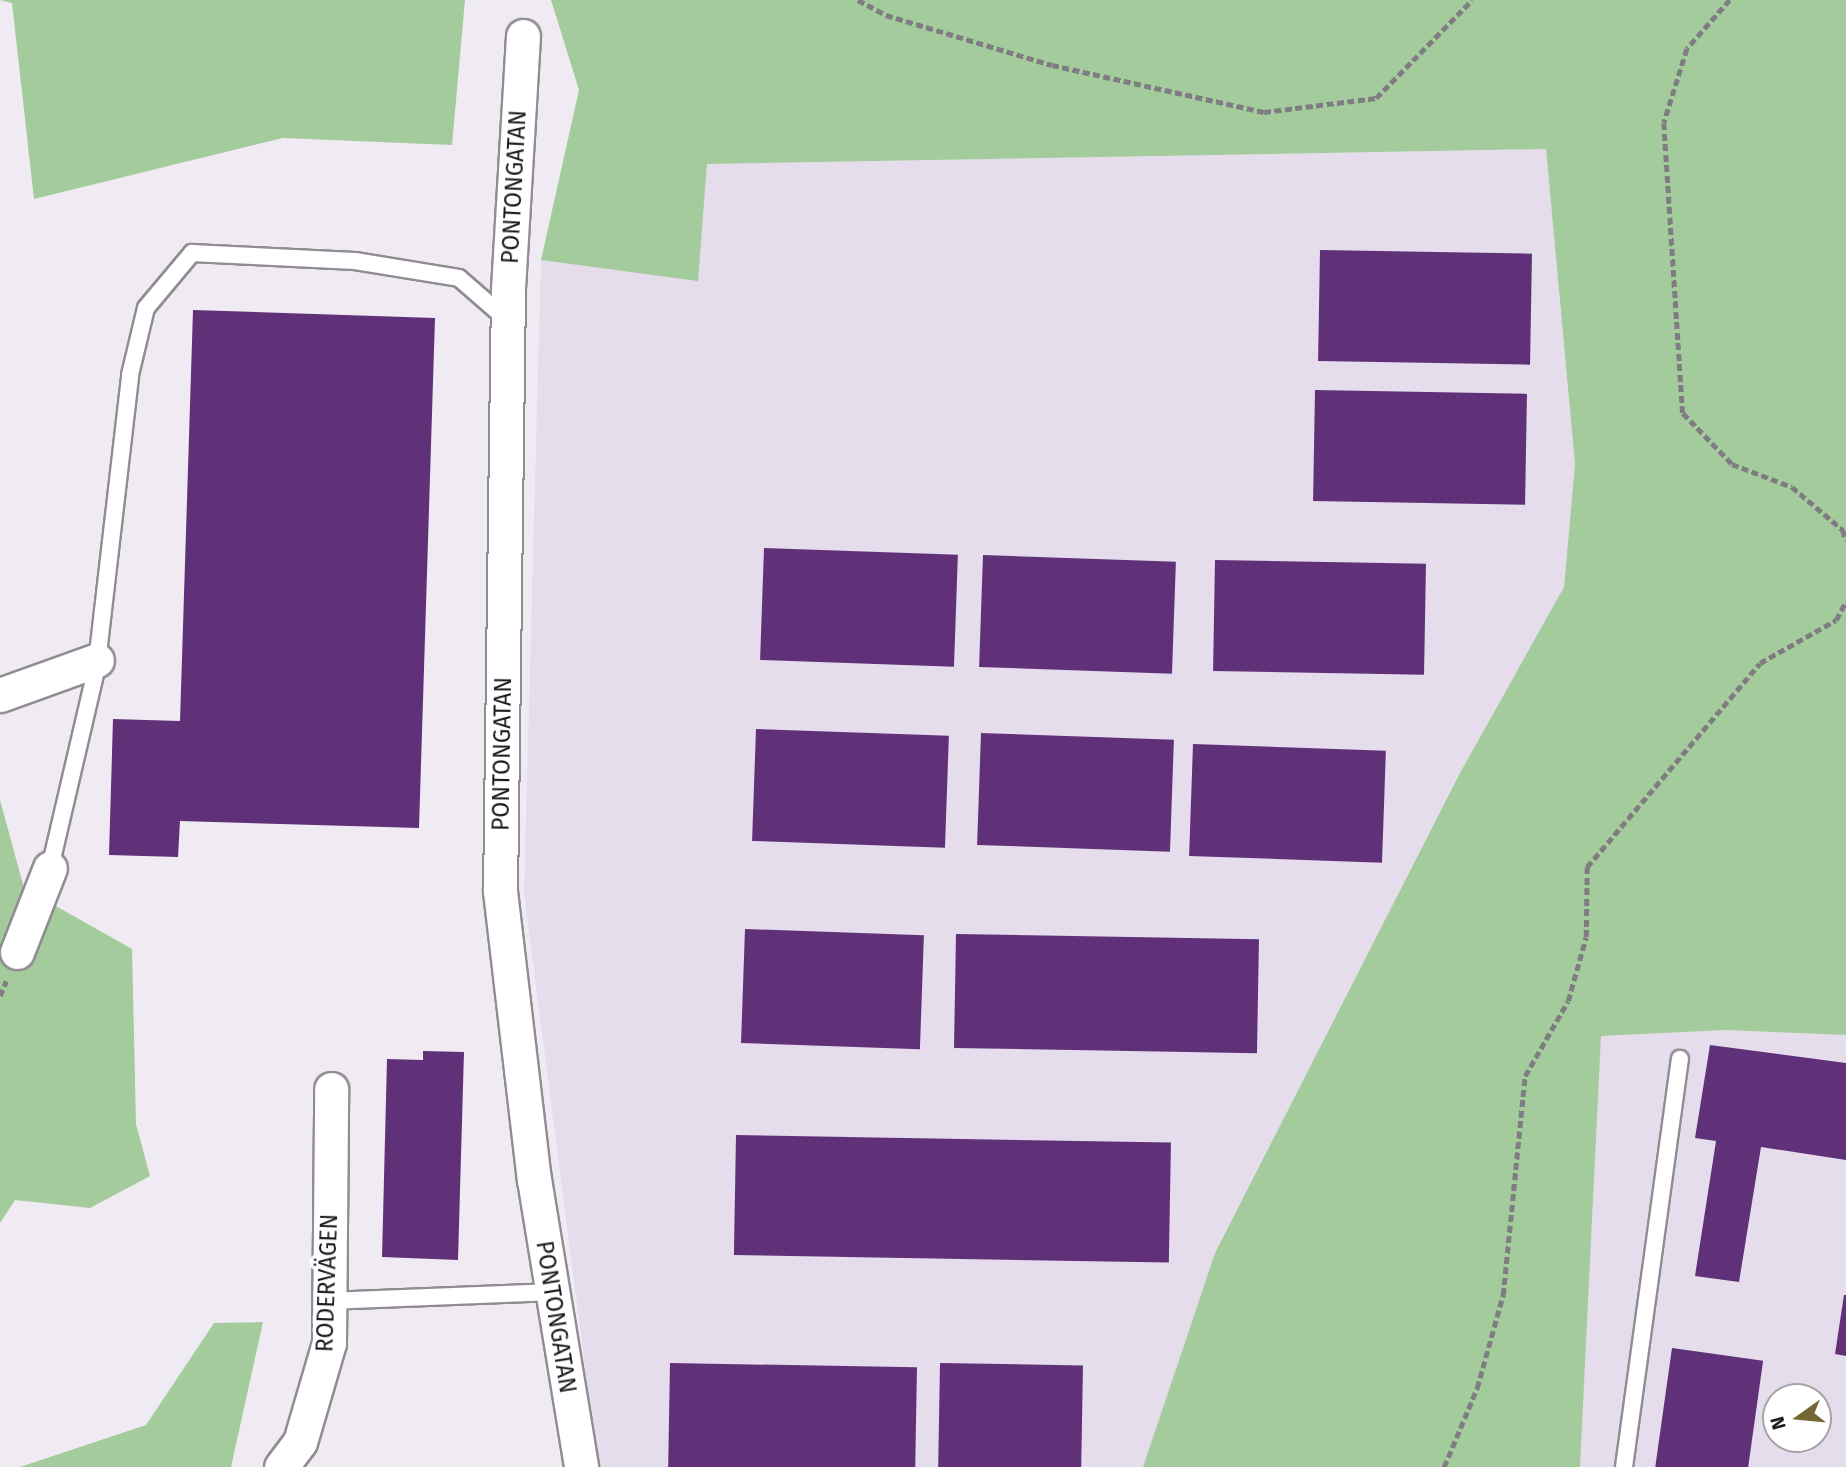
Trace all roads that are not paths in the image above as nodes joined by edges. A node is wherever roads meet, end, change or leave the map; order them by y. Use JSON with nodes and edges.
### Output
{"nodes":[{"id":1,"x":523,"y":36,"type":"dead end"},
{"id":2,"x":507,"y":320,"type":"junction"},
{"id":3,"x":97,"y":660,"type":"junction"},
{"id":4,"x":0,"y":695,"type":"edge"},
{"id":5,"x":50,"y":868,"type":"joint"},
{"id":6,"x":17,"y":952,"type":"dead end"},
{"id":7,"x":1680,"y":1059,"type":"dead end"},
{"id":8,"x":331,"y":1089,"type":"dead end"},
{"id":9,"x":552,"y":1292,"type":"junction"},
{"id":10,"x":329,"y":1301,"type":"junction"},
{"id":11,"x":281,"y":1467,"type":"edge"},
{"id":12,"x":580,"y":1467,"type":"edge"},
{"id":13,"x":1624,"y":1467,"type":"edge"}],
"edges":[{"from":1,"to":2,"type":"street","name":"PONTONGATAN"},
{"from":2,"to":3,"type":"lane"},
{"from":2,"to":9,"type":"street","name":"PONTONGATAN"},
{"from":3,"to":4,"type":"street"},
{"from":3,"to":5,"type":"lane"},
{"from":5,"to":6,"type":"street"},
{"from":7,"to":13,"type":"lane"},
{"from":8,"to":10,"type":"street","name":"RODERVÄGEN"},
{"from":9,"to":10,"type":"lane"},
{"from":9,"to":12,"type":"street","name":"PONTONGATAN"},
{"from":10,"to":11,"type":"street","name":"RODERVÄGEN"}]}
